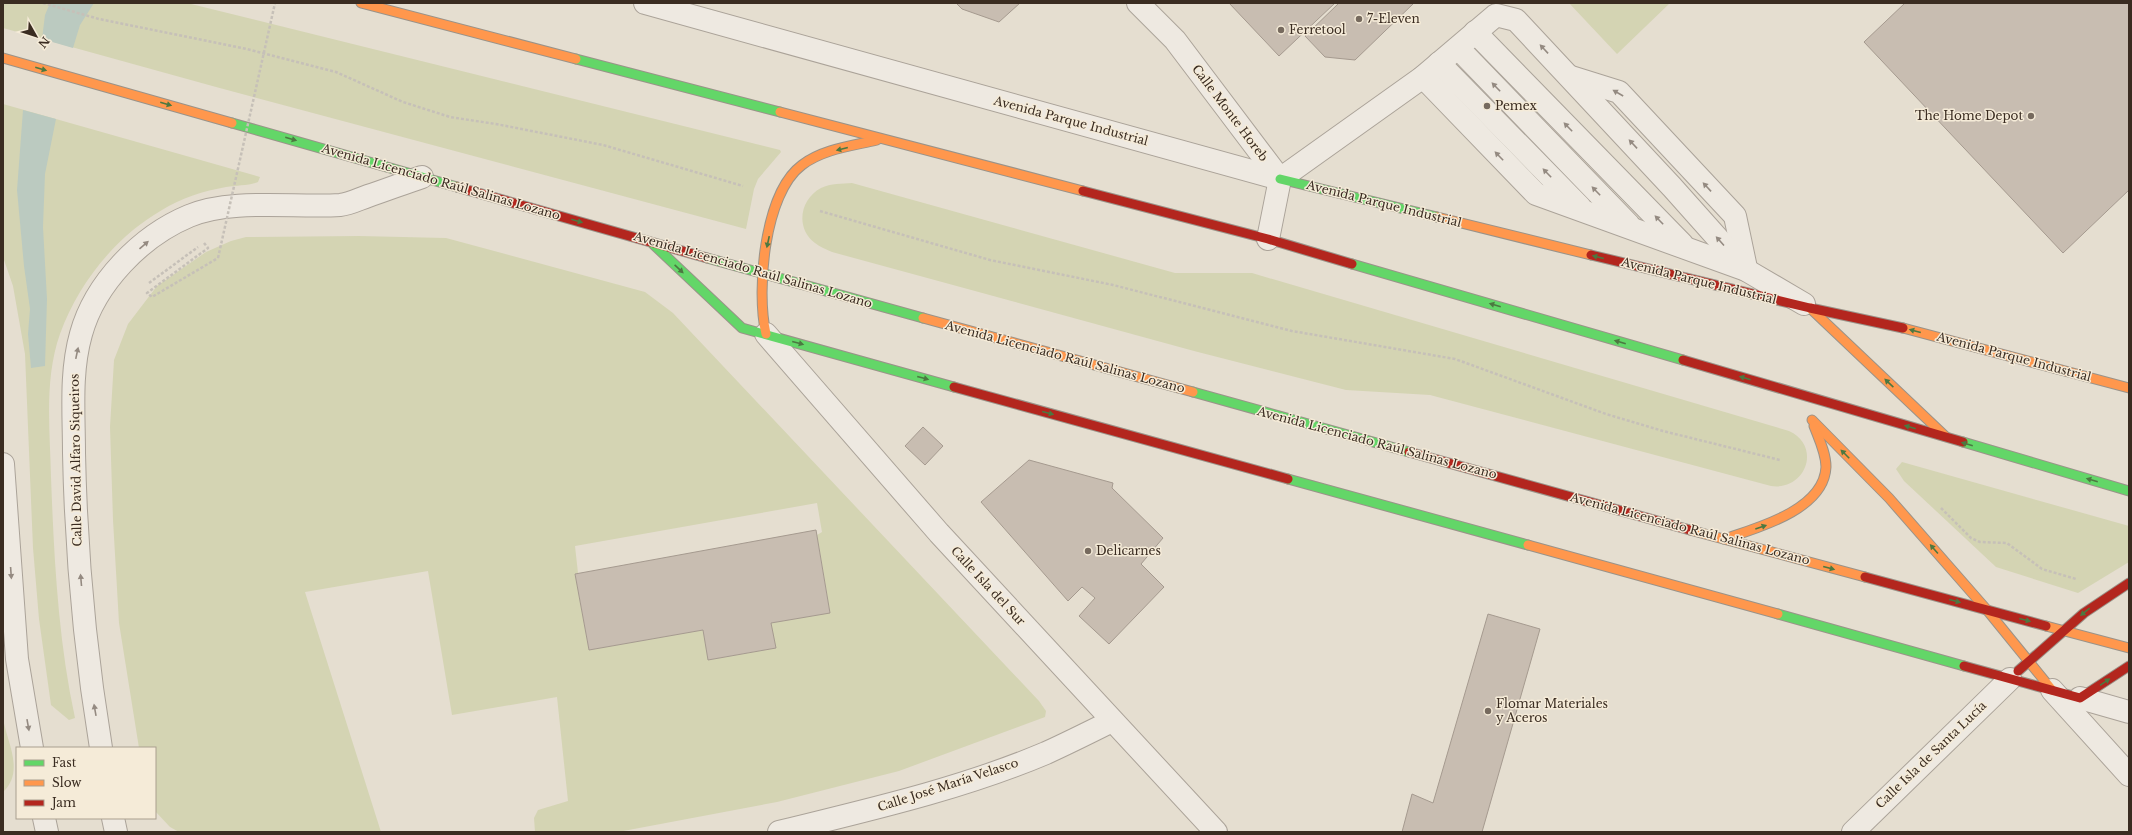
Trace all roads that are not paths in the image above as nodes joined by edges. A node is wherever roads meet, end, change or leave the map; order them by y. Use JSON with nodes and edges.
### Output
{"nodes":[{"id":1,"x":361,"y":3,"type":"edge"},
{"id":2,"x":645,"y":3,"type":"edge"},
{"id":3,"x":1138,"y":3,"type":"edge"},
{"id":4,"x":1476,"y":32,"type":"junction"},
{"id":5,"x":1458,"y":48,"type":"junction"},
{"id":6,"x":3,"y":58,"type":"edge"},
{"id":7,"x":1439,"y":63,"type":"junction"},
{"id":8,"x":1423,"y":77,"type":"junction"},
{"id":9,"x":880,"y":140,"type":"junction"},
{"id":10,"x":422,"y":176,"type":"junction"},
{"id":11,"x":1280,"y":179,"type":"junction"},
{"id":12,"x":1584,"y":211,"type":"junction"},
{"id":13,"x":1633,"y":229,"type":"junction"},
{"id":14,"x":1268,"y":239,"type":"junction"},
{"id":15,"x":651,"y":242,"type":"junction"},
{"id":16,"x":1686,"y":248,"type":"junction"},
{"id":17,"x":1746,"y":270,"type":"junction"},
{"id":18,"x":761,"y":273,"type":"junction"},
{"id":19,"x":1810,"y":308,"type":"junction"},
{"id":20,"x":766,"y":334,"type":"junction"},
{"id":21,"x":1772,"y":386,"type":"junction"},
{"id":22,"x":2129,"y":388,"type":"edge"},
{"id":23,"x":1789,"y":401,"type":"dead end"},
{"id":24,"x":1947,"y":438,"type":"junction"},
{"id":25,"x":3,"y":464,"type":"edge"},
{"id":26,"x":2129,"y":491,"type":"edge"},
{"id":27,"x":1724,"y":539,"type":"junction"},
{"id":28,"x":2129,"y":583,"type":"edge"},
{"id":29,"x":1987,"y":610,"type":"junction"},
{"id":30,"x":2062,"y":630,"type":"junction"},
{"id":31,"x":2129,"y":648,"type":"edge"},
{"id":32,"x":2028,"y":662,"type":"junction"},
{"id":33,"x":2129,"y":666,"type":"edge"},
{"id":34,"x":2010,"y":679,"type":"junction"},
{"id":35,"x":2052,"y":690,"type":"junction"},
{"id":36,"x":2080,"y":698,"type":"junction"},
{"id":37,"x":2129,"y":712,"type":"edge"},
{"id":38,"x":1112,"y":721,"type":"junction"},
{"id":39,"x":32,"y":747,"type":"edge"},
{"id":40,"x":101,"y":747,"type":"edge"},
{"id":41,"x":2129,"y":775,"type":"edge"},
{"id":42,"x":44,"y":819,"type":"edge"},
{"id":43,"x":113,"y":819,"type":"edge"},
{"id":44,"x":47,"y":832,"type":"edge"},
{"id":45,"x":116,"y":832,"type":"edge"},
{"id":46,"x":779,"y":832,"type":"edge"},
{"id":47,"x":1216,"y":832,"type":"edge"},
{"id":48,"x":1853,"y":832,"type":"edge"}],
"edges":[{"from":1,"to":9,"type":"main road"},
{"from":2,"to":11,"type":"street","name":"Avenida Parque Industrial"},
{"from":3,"to":11,"type":"street","name":"Calle Monte Horeb"},
{"from":4,"to":5,"type":"street"},
{"from":16,"to":4,"type":"street","one_way":true},
{"from":17,"to":4,"type":"street","one_way":true},
{"from":5,"to":7,"type":"street"},
{"from":13,"to":5,"type":"street","one_way":true},
{"from":6,"to":10,"type":"main road","name":"Avenida Licenciado Raúl Salinas Lozano","one_way":true},
{"from":7,"to":8,"type":"street"},
{"from":12,"to":7,"type":"street","one_way":true},
{"from":8,"to":11,"type":"street"},
{"from":12,"to":8,"type":"street","one_way":true},
{"from":9,"to":14,"type":"main road"},
{"from":9,"to":18,"type":"main road","one_way":true},
{"from":10,"to":15,"type":"main road","name":"Avenida Licenciado Raúl Salinas Lozano","one_way":true},
{"from":40,"to":10,"type":"street","name":"Calle David Alfaro Siqueiros","one_way":true},
{"from":11,"to":14,"type":"street"},
{"from":19,"to":11,"type":"main road","name":"Avenida Parque Industrial","one_way":true},
{"from":12,"to":13,"type":"street"},
{"from":13,"to":16,"type":"street"},
{"from":21,"to":14,"type":"main road","one_way":true},
{"from":15,"to":18,"type":"main road","name":"Avenida Licenciado Raúl Salinas Lozano"},
{"from":15,"to":20,"type":"main road","one_way":true},
{"from":16,"to":17,"type":"street"},
{"from":17,"to":19,"type":"street"},
{"from":18,"to":20,"type":"main road"},
{"from":18,"to":27,"type":"main road","name":"Avenida Licenciado Raúl Salinas Lozano"},
{"from":22,"to":19,"type":"main road","name":"Avenida Parque Industrial","one_way":true},
{"from":24,"to":19,"type":"main road","one_way":true},
{"from":20,"to":34,"type":"main road","one_way":true},
{"from":20,"to":38,"type":"street","name":"Calle Isla del Sur"},
{"from":21,"to":23,"type":"main road"},
{"from":24,"to":21,"type":"main road","one_way":true},
{"from":26,"to":24,"type":"main road","one_way":true},
{"from":25,"to":39,"type":"street","one_way":true},
{"from":27,"to":29,"type":"main road","name":"Avenida Licenciado Raúl Salinas Lozano","one_way":true},
{"from":27,"to":29,"type":"main road"},
{"from":28,"to":30,"type":"main road","one_way":true},
{"from":29,"to":30,"type":"main road","name":"Avenida Licenciado Raúl Salinas Lozano","one_way":true},
{"from":29,"to":32,"type":"main road"},
{"from":30,"to":31,"type":"main road","name":"Avenida Licenciado Raúl Salinas Lozano"},
{"from":30,"to":32,"type":"main road"},
{"from":32,"to":34,"type":"main road"},
{"from":32,"to":35,"type":"main road"},
{"from":36,"to":33,"type":"main road","one_way":true},
{"from":34,"to":35,"type":"main road"},
{"from":34,"to":48,"type":"street","name":"Calle Isla de Santa Lucía"},
{"from":35,"to":36,"type":"main road"},
{"from":35,"to":41,"type":"street"},
{"from":36,"to":37,"type":"street"},
{"from":38,"to":46,"type":"street","name":"Calle José María Velasco"},
{"from":38,"to":47,"type":"street","name":"Calle Isla del Sur"},
{"from":42,"to":44,"type":"street"},
{"from":43,"to":45,"type":"street"}]}
